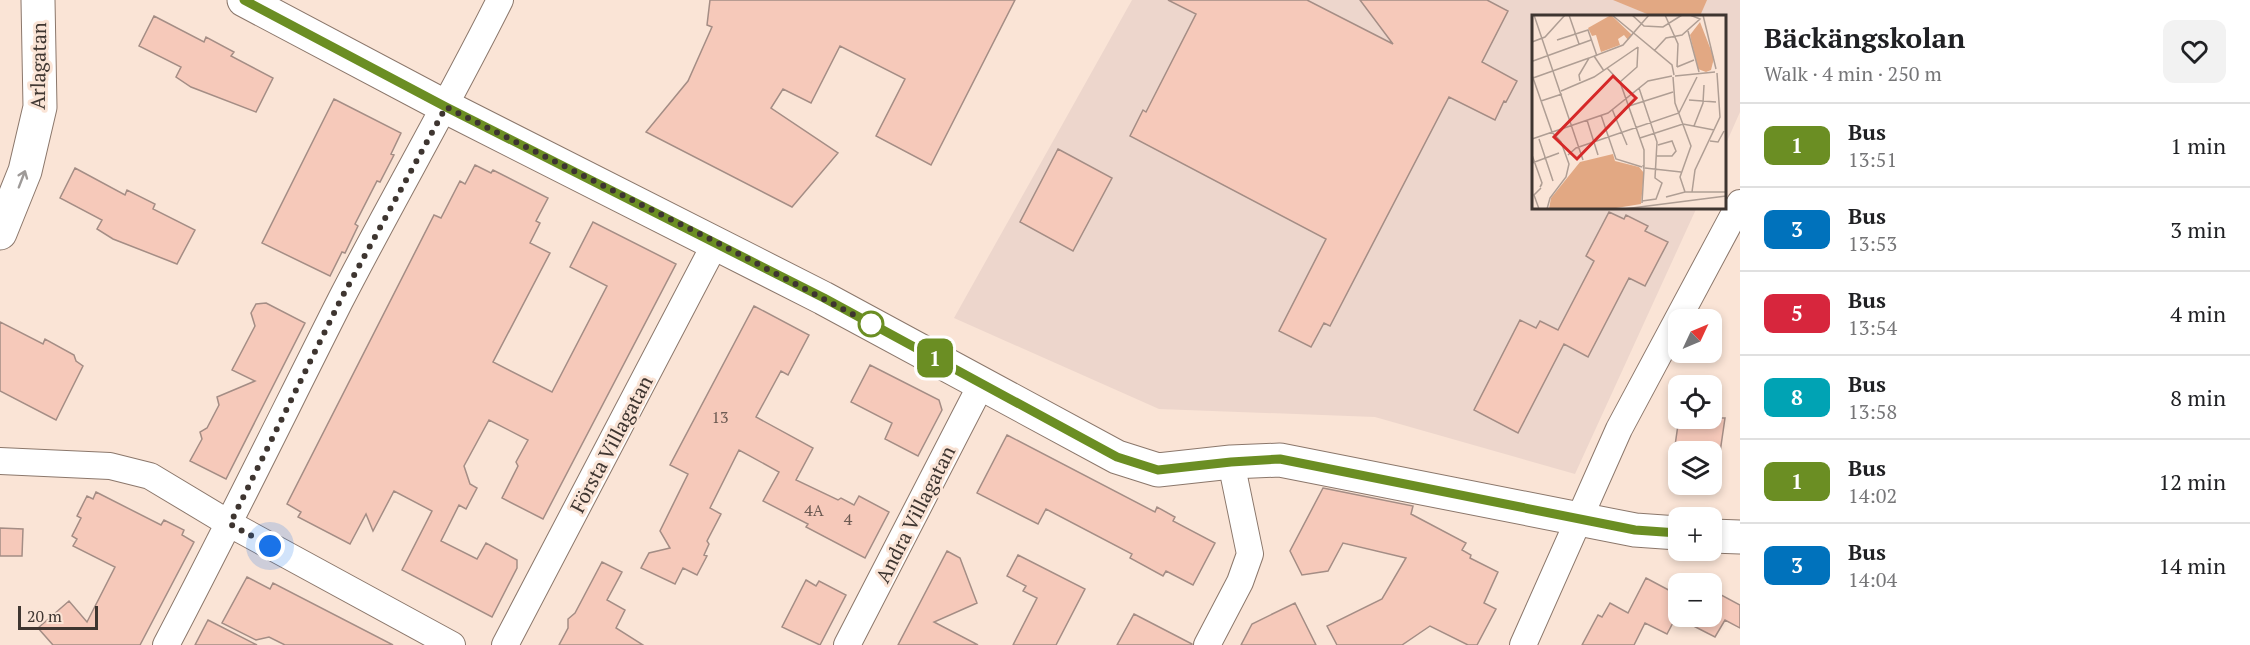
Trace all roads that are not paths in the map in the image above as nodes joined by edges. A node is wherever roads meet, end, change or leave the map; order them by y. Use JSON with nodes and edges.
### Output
{"nodes":[{"id":1,"x":39,"y":0,"type":"edge"},
{"id":2,"x":61,"y":0,"type":"edge"},
{"id":3,"x":244,"y":0,"type":"edge"},
{"id":4,"x":500,"y":0,"type":"edge"},
{"id":5,"x":40,"y":90,"type":"junction"},
{"id":6,"x":446,"y":107,"type":"junction"},
{"id":7,"x":1740,"y":203,"type":"edge"},
{"id":8,"x":0,"y":233,"type":"edge"},
{"id":9,"x":716,"y":242,"type":"junction"},
{"id":10,"x":982,"y":383,"type":"junction"},
{"id":11,"x":0,"y":461,"type":"edge"},
{"id":12,"x":1231,"y":462,"type":"junction"},
{"id":13,"x":1579,"y":519,"type":"junction"},
{"id":14,"x":230,"y":524,"type":"junction"},
{"id":15,"x":1668,"y":532,"type":"edge"},
{"id":16,"x":1722,"y":536,"type":"edge"},
{"id":17,"x":1740,"y":537,"type":"edge"},
{"id":18,"x":166,"y":645,"type":"edge"},
{"id":19,"x":452,"y":645,"type":"edge"},
{"id":20,"x":505,"y":645,"type":"edge"},
{"id":21,"x":847,"y":645,"type":"edge"},
{"id":22,"x":1207,"y":645,"type":"edge"},
{"id":23,"x":1523,"y":645,"type":"edge"}],
"edges":[{"from":1,"to":5,"type":"street","name":"Arlagatan"},
{"from":2,"to":5,"type":"street"},
{"from":3,"to":6,"type":"street"},
{"from":4,"to":6,"type":"street"},
{"from":8,"to":5,"type":"street","name":"Arlagatan","one_way":true},
{"from":6,"to":9,"type":"street"},
{"from":6,"to":14,"type":"street"},
{"from":7,"to":13,"type":"street"},
{"from":9,"to":10,"type":"street"},
{"from":9,"to":20,"type":"street","name":"Första Villagatan"},
{"from":10,"to":12,"type":"street"},
{"from":10,"to":21,"type":"street","name":"Andra Villagatan"},
{"from":11,"to":14,"type":"street"},
{"from":12,"to":13,"type":"street"},
{"from":12,"to":22,"type":"street"},
{"from":13,"to":15,"type":"street"},
{"from":13,"to":23,"type":"street"},
{"from":14,"to":18,"type":"street"},
{"from":14,"to":19,"type":"street"},
{"from":16,"to":17,"type":"street"}]}
